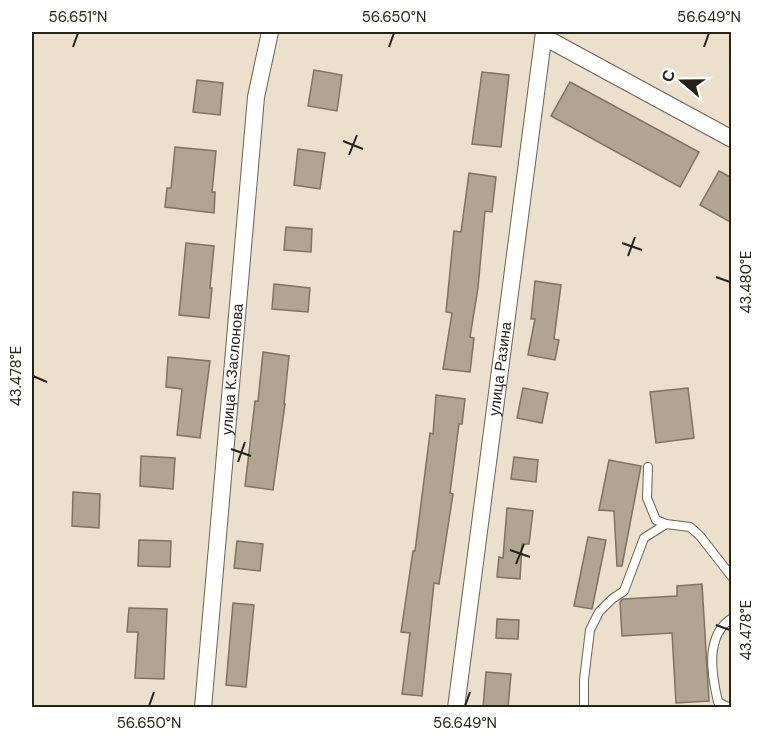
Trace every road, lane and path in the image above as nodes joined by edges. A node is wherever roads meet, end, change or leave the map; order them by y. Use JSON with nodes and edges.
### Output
{"nodes":[{"id":1,"x":270,"y":32,"type":"edge"},
{"id":2,"x":544,"y":34,"type":"edge"},
{"id":3,"x":732,"y":139,"type":"edge"},
{"id":4,"x":648,"y":467,"type":"dead end"},
{"id":5,"x":666,"y":524,"type":"junction"},
{"id":6,"x":732,"y":577,"type":"edge"},
{"id":7,"x":732,"y":618,"type":"edge"},
{"id":8,"x":729,"y":707,"type":"edge"},
{"id":9,"x":204,"y":708,"type":"edge"},
{"id":10,"x":456,"y":708,"type":"edge"},
{"id":11,"x":584,"y":708,"type":"edge"}],
"edges":[{"from":1,"to":9,"type":"street","name":"улица К.Заслонова"},
{"from":2,"to":3,"type":"street"},
{"from":2,"to":10,"type":"street","name":"улица Разина"},
{"from":4,"to":5,"type":"lane"},
{"from":5,"to":6,"type":"lane"},
{"from":5,"to":11,"type":"lane"},
{"from":7,"to":8,"type":"lane"}]}
